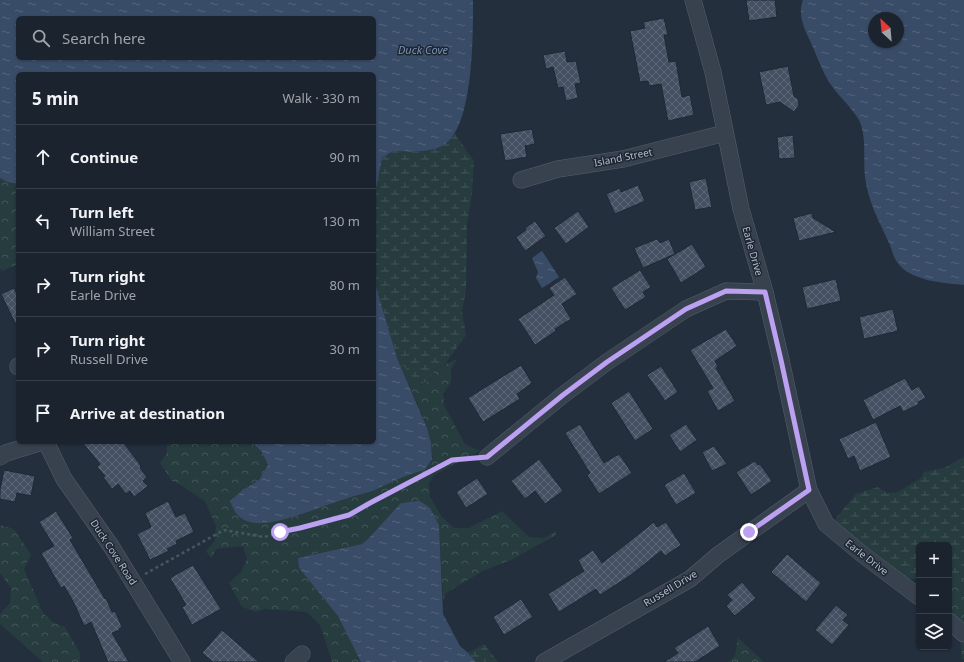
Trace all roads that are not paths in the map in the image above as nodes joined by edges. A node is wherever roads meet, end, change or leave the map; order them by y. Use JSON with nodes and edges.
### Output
{"nodes":[{"id":1,"x":693,"y":0,"type":"edge"},
{"id":2,"x":725,"y":133,"type":"junction"},
{"id":3,"x":521,"y":180,"type":"dead end"},
{"id":4,"x":765,"y":292,"type":"junction"},
{"id":5,"x":35,"y":444,"type":"edge"},
{"id":6,"x":47,"y":444,"type":"edge"},
{"id":7,"x":0,"y":457,"type":"edge"},
{"id":8,"x":487,"y":457,"type":"road end"},
{"id":9,"x":809,"y":490,"type":"junction"},
{"id":10,"x":916,"y":595,"type":"edge"},
{"id":11,"x":952,"y":624,"type":"edge"},
{"id":12,"x":964,"y":634,"type":"edge"},
{"id":13,"x":182,"y":662,"type":"edge"},
{"id":14,"x":544,"y":662,"type":"edge"}],
"edges":[{"from":1,"to":2,"type":"street","name":"Earle Drive"},
{"from":2,"to":3,"type":"street","name":"Island Street"},
{"from":2,"to":4,"type":"street","name":"Earle Drive"},
{"from":4,"to":8,"type":"street"},
{"from":4,"to":9,"type":"street","name":"Earle Drive"},
{"from":5,"to":7,"type":"street"},
{"from":6,"to":13,"type":"street","name":"Duck Cove Road"},
{"from":9,"to":10,"type":"street","name":"Earle Drive"},
{"from":9,"to":14,"type":"street","name":"Russell Drive"},
{"from":11,"to":12,"type":"street"}]}
